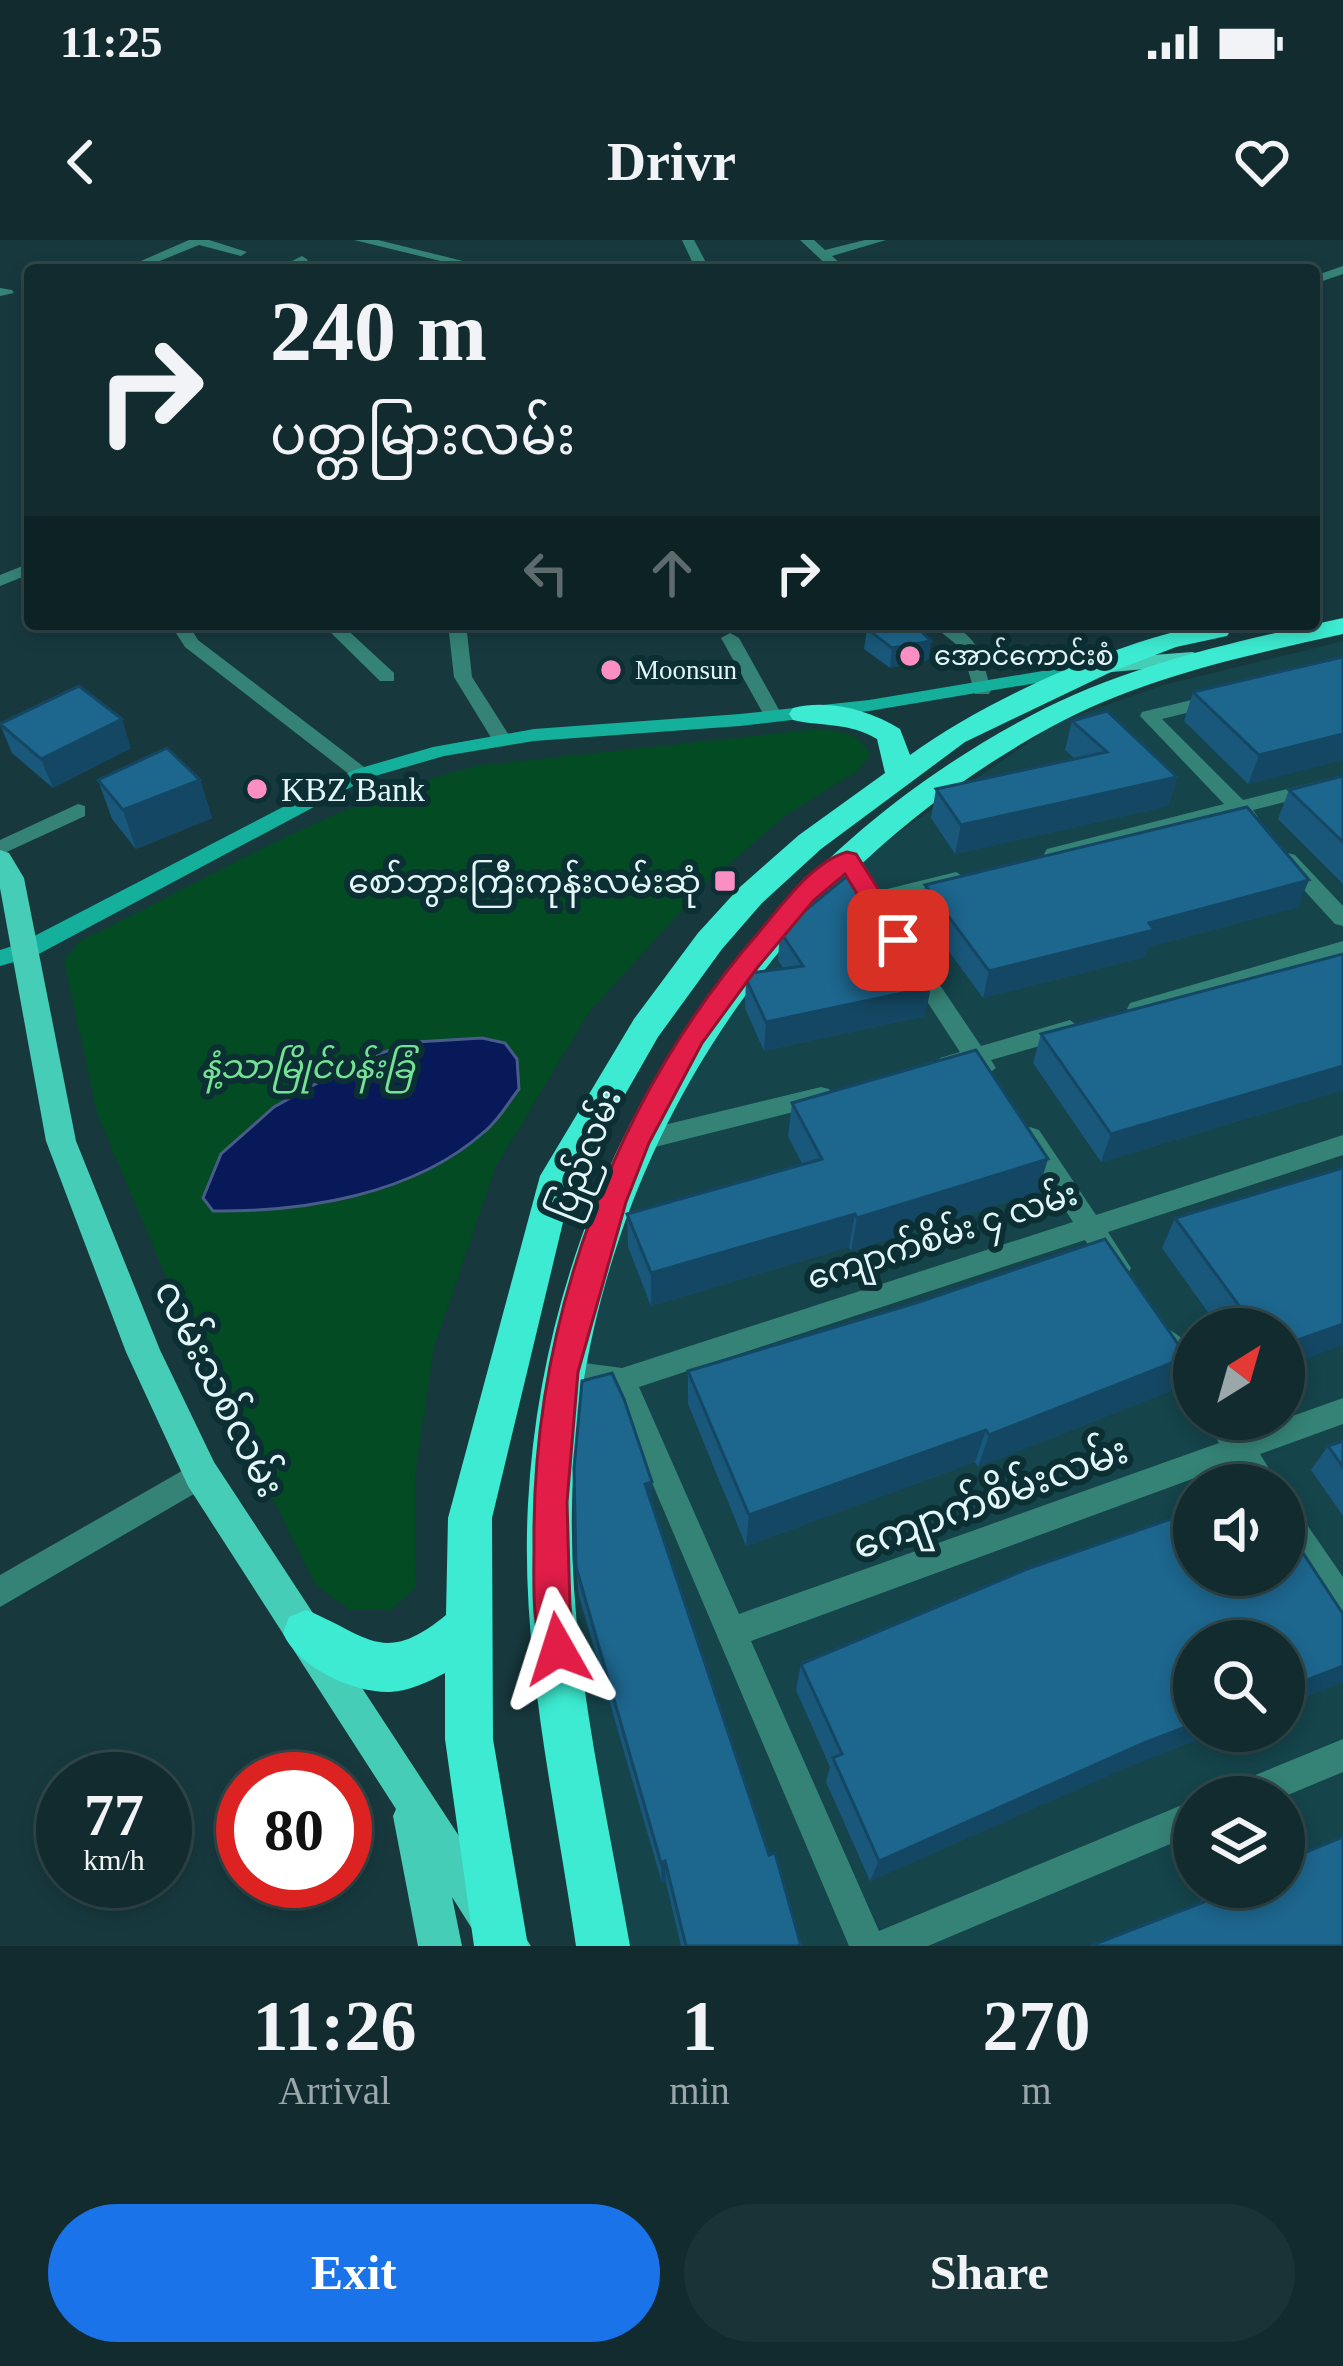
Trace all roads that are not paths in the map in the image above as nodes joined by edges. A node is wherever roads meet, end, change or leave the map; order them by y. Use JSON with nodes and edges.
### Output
{"nodes":[{"id":1,"x":199,"y":240,"type":"edge"},
{"id":2,"x":360,"y":240,"type":"edge"},
{"id":3,"x":806,"y":240,"type":"edge"},
{"id":4,"x":880,"y":240,"type":"edge"},
{"id":5,"x":241,"y":251,"type":"dead end"},
{"id":6,"x":824,"y":255,"type":"junction"},
{"id":7,"x":302,"y":260,"type":"dead end"},
{"id":8,"x":140,"y":264,"type":"dead end"},
{"id":9,"x":294,"y":264,"type":"edge"},
{"id":10,"x":451,"y":264,"type":"edge"},
{"id":11,"x":834,"y":264,"type":"edge"},
{"id":12,"x":1343,"y":626,"type":"edge"},
{"id":13,"x":183,"y":630,"type":"edge"},
{"id":14,"x":338,"y":630,"type":"edge"},
{"id":15,"x":458,"y":630,"type":"edge"},
{"id":16,"x":948,"y":630,"type":"edge"},
{"id":17,"x":1216,"y":630,"type":"edge"},
{"id":18,"x":730,"y":638,"type":"dead end"},
{"id":19,"x":1192,"y":659,"type":"junction"},
{"id":20,"x":1101,"y":666,"type":"junction"},
{"id":21,"x":387,"y":677,"type":"dead end"},
{"id":22,"x":1235,"y":695,"type":"edge"},
{"id":23,"x":1007,"y":702,"type":"junction"},
{"id":24,"x":788,"y":716,"type":"junction"},
{"id":25,"x":502,"y":740,"type":"junction"},
{"id":26,"x":361,"y":774,"type":"junction"},
{"id":27,"x":916,"y":780,"type":"junction"},
{"id":28,"x":1343,"y":782,"type":"edge"},
{"id":29,"x":1240,"y":808,"type":"junction"},
{"id":30,"x":77,"y":811,"type":"dead end"},
{"id":31,"x":0,"y":848,"type":"edge"},
{"id":32,"x":0,"y":860,"type":"edge"},
{"id":33,"x":847,"y":860,"type":"junction"},
{"id":34,"x":1033,"y":860,"type":"edge"},
{"id":35,"x":986,"y":871,"type":"edge"},
{"id":36,"x":1343,"y":919,"type":"edge"},
{"id":37,"x":885,"y":920,"type":"junction"},
{"id":38,"x":1343,"y":949,"type":"edge"},
{"id":39,"x":14,"y":954,"type":"edge"},
{"id":40,"x":976,"y":1057,"type":"junction"},
{"id":41,"x":931,"y":1068,"type":"edge"},
{"id":42,"x":840,"y":1091,"type":"edge"},
{"id":43,"x":635,"y":1142,"type":"junction"},
{"id":44,"x":1343,"y":1145,"type":"edge"},
{"id":45,"x":1088,"y":1225,"type":"junction"},
{"id":46,"x":1128,"y":1283,"type":"edge"},
{"id":47,"x":1154,"y":1322,"type":"edge"},
{"id":48,"x":1173,"y":1350,"type":"edge"},
{"id":49,"x":562,"y":1372,"type":"junction"},
{"id":50,"x":622,"y":1379,"type":"junction"},
{"id":51,"x":1343,"y":1411,"type":"edge"},
{"id":52,"x":1234,"y":1440,"type":"edge"},
{"id":53,"x":1239,"y":1448,"type":"junction"},
{"id":54,"x":1250,"y":1464,"type":"edge"},
{"id":55,"x":201,"y":1474,"type":"junction"},
{"id":56,"x":1305,"y":1547,"type":"edge"},
{"id":57,"x":0,"y":1592,"type":"edge"},
{"id":58,"x":1343,"y":1604,"type":"edge"},
{"id":59,"x":467,"y":1628,"type":"junction"},
{"id":60,"x":306,"y":1633,"type":"junction"},
{"id":61,"x":730,"y":1633,"type":"junction"},
{"id":62,"x":1343,"y":1755,"type":"edge"},
{"id":63,"x":1293,"y":1776,"type":"edge"},
{"id":64,"x":408,"y":1792,"type":"junction"},
{"id":65,"x":1173,"y":1826,"type":"edge"},
{"id":66,"x":503,"y":1940,"type":"edge"},
{"id":67,"x":440,"y":1946,"type":"edge"},
{"id":68,"x":603,"y":1946,"type":"edge"},
{"id":69,"x":867,"y":1946,"type":"edge"},
{"id":70,"x":886,"y":1946,"type":"edge"}],
"edges":[{"from":1,"to":5,"type":"street"},
{"from":1,"to":8,"type":"street"},
{"from":2,"to":10,"type":"street"},
{"from":3,"to":6,"type":"street"},
{"from":4,"to":6,"type":"street"},
{"from":6,"to":11,"type":"street"},
{"from":7,"to":9,"type":"street"},
{"from":12,"to":19,"type":"highway","name":"ပြည်လမ်း"},
{"from":13,"to":26,"type":"street"},
{"from":14,"to":21,"type":"street"},
{"from":15,"to":25,"type":"street"},
{"from":16,"to":23,"type":"street"},
{"from":17,"to":20,"type":"highway","name":"ပြည်လမ်း"},
{"from":18,"to":24,"type":"street"},
{"from":19,"to":20,"type":"main road","name":"ပြည်လမ်း"},
{"from":19,"to":23,"type":"highway","name":"ပြည်လမ်း"},
{"from":20,"to":23,"type":"highway","name":"ပြည်လမ်း"},
{"from":22,"to":29,"type":"street"},
{"from":23,"to":24,"type":"main road"},
{"from":23,"to":27,"type":"highway","name":"ပြည်လမ်း"},
{"from":24,"to":25,"type":"main road"},
{"from":24,"to":27,"type":"highway"},
{"from":25,"to":26,"type":"main road"},
{"from":26,"to":39,"type":"main road"},
{"from":27,"to":33,"type":"highway","name":"ပြည်လမ်း"},
{"from":27,"to":59,"type":"highway","name":"ပြည်လမ်း"},
{"from":28,"to":29,"type":"street"},
{"from":29,"to":34,"type":"street"},
{"from":29,"to":36,"type":"street"},
{"from":30,"to":31,"type":"street"},
{"from":32,"to":39,"type":"main road","name":"လမ်းသစ်လမ်း"},
{"from":33,"to":37,"type":"street"},
{"from":33,"to":43,"type":"highway","name":"ပြည်လမ်း"},
{"from":35,"to":37,"type":"street"},
{"from":37,"to":40,"type":"street"},
{"from":38,"to":40,"type":"street"},
{"from":39,"to":55,"type":"main road","name":"လမ်းသစ်လမ်း"},
{"from":40,"to":41,"type":"street"},
{"from":40,"to":45,"type":"street"},
{"from":42,"to":43,"type":"street"},
{"from":43,"to":49,"type":"highway","name":"ပြည်လမ်း"},
{"from":44,"to":45,"type":"street","name":"ကျောက်စိမ်း ၄ လမ်း"},
{"from":45,"to":46,"type":"street"},
{"from":45,"to":50,"type":"street","name":"ကျောက်စိမ်း ၄ လမ်း"},
{"from":47,"to":48,"type":"street"},
{"from":49,"to":50,"type":"street","name":"ကျောက်စိမ်း ၄ လမ်း"},
{"from":49,"to":68,"type":"highway","name":"ပြည်လမ်း"},
{"from":50,"to":61,"type":"street"},
{"from":51,"to":53,"type":"street","name":"ကျောက်စိမ်းလမ်း"},
{"from":52,"to":53,"type":"street"},
{"from":53,"to":54,"type":"street"},
{"from":53,"to":61,"type":"street","name":"ကျောက်စိမ်းလမ်း"},
{"from":55,"to":57,"type":"street"},
{"from":55,"to":60,"type":"main road","name":"လမ်းသစ်လမ်း"},
{"from":56,"to":58,"type":"street"},
{"from":59,"to":60,"type":"highway"},
{"from":59,"to":66,"type":"highway","name":"ပြည်လမ်း"},
{"from":60,"to":64,"type":"main road","name":"လမ်းသစ်လမ်း"},
{"from":61,"to":69,"type":"street"},
{"from":62,"to":63,"type":"street"},
{"from":64,"to":66,"type":"main road","name":"လမ်းသစ်လမ်း"},
{"from":64,"to":67,"type":"main road"},
{"from":65,"to":70,"type":"street"}]}
